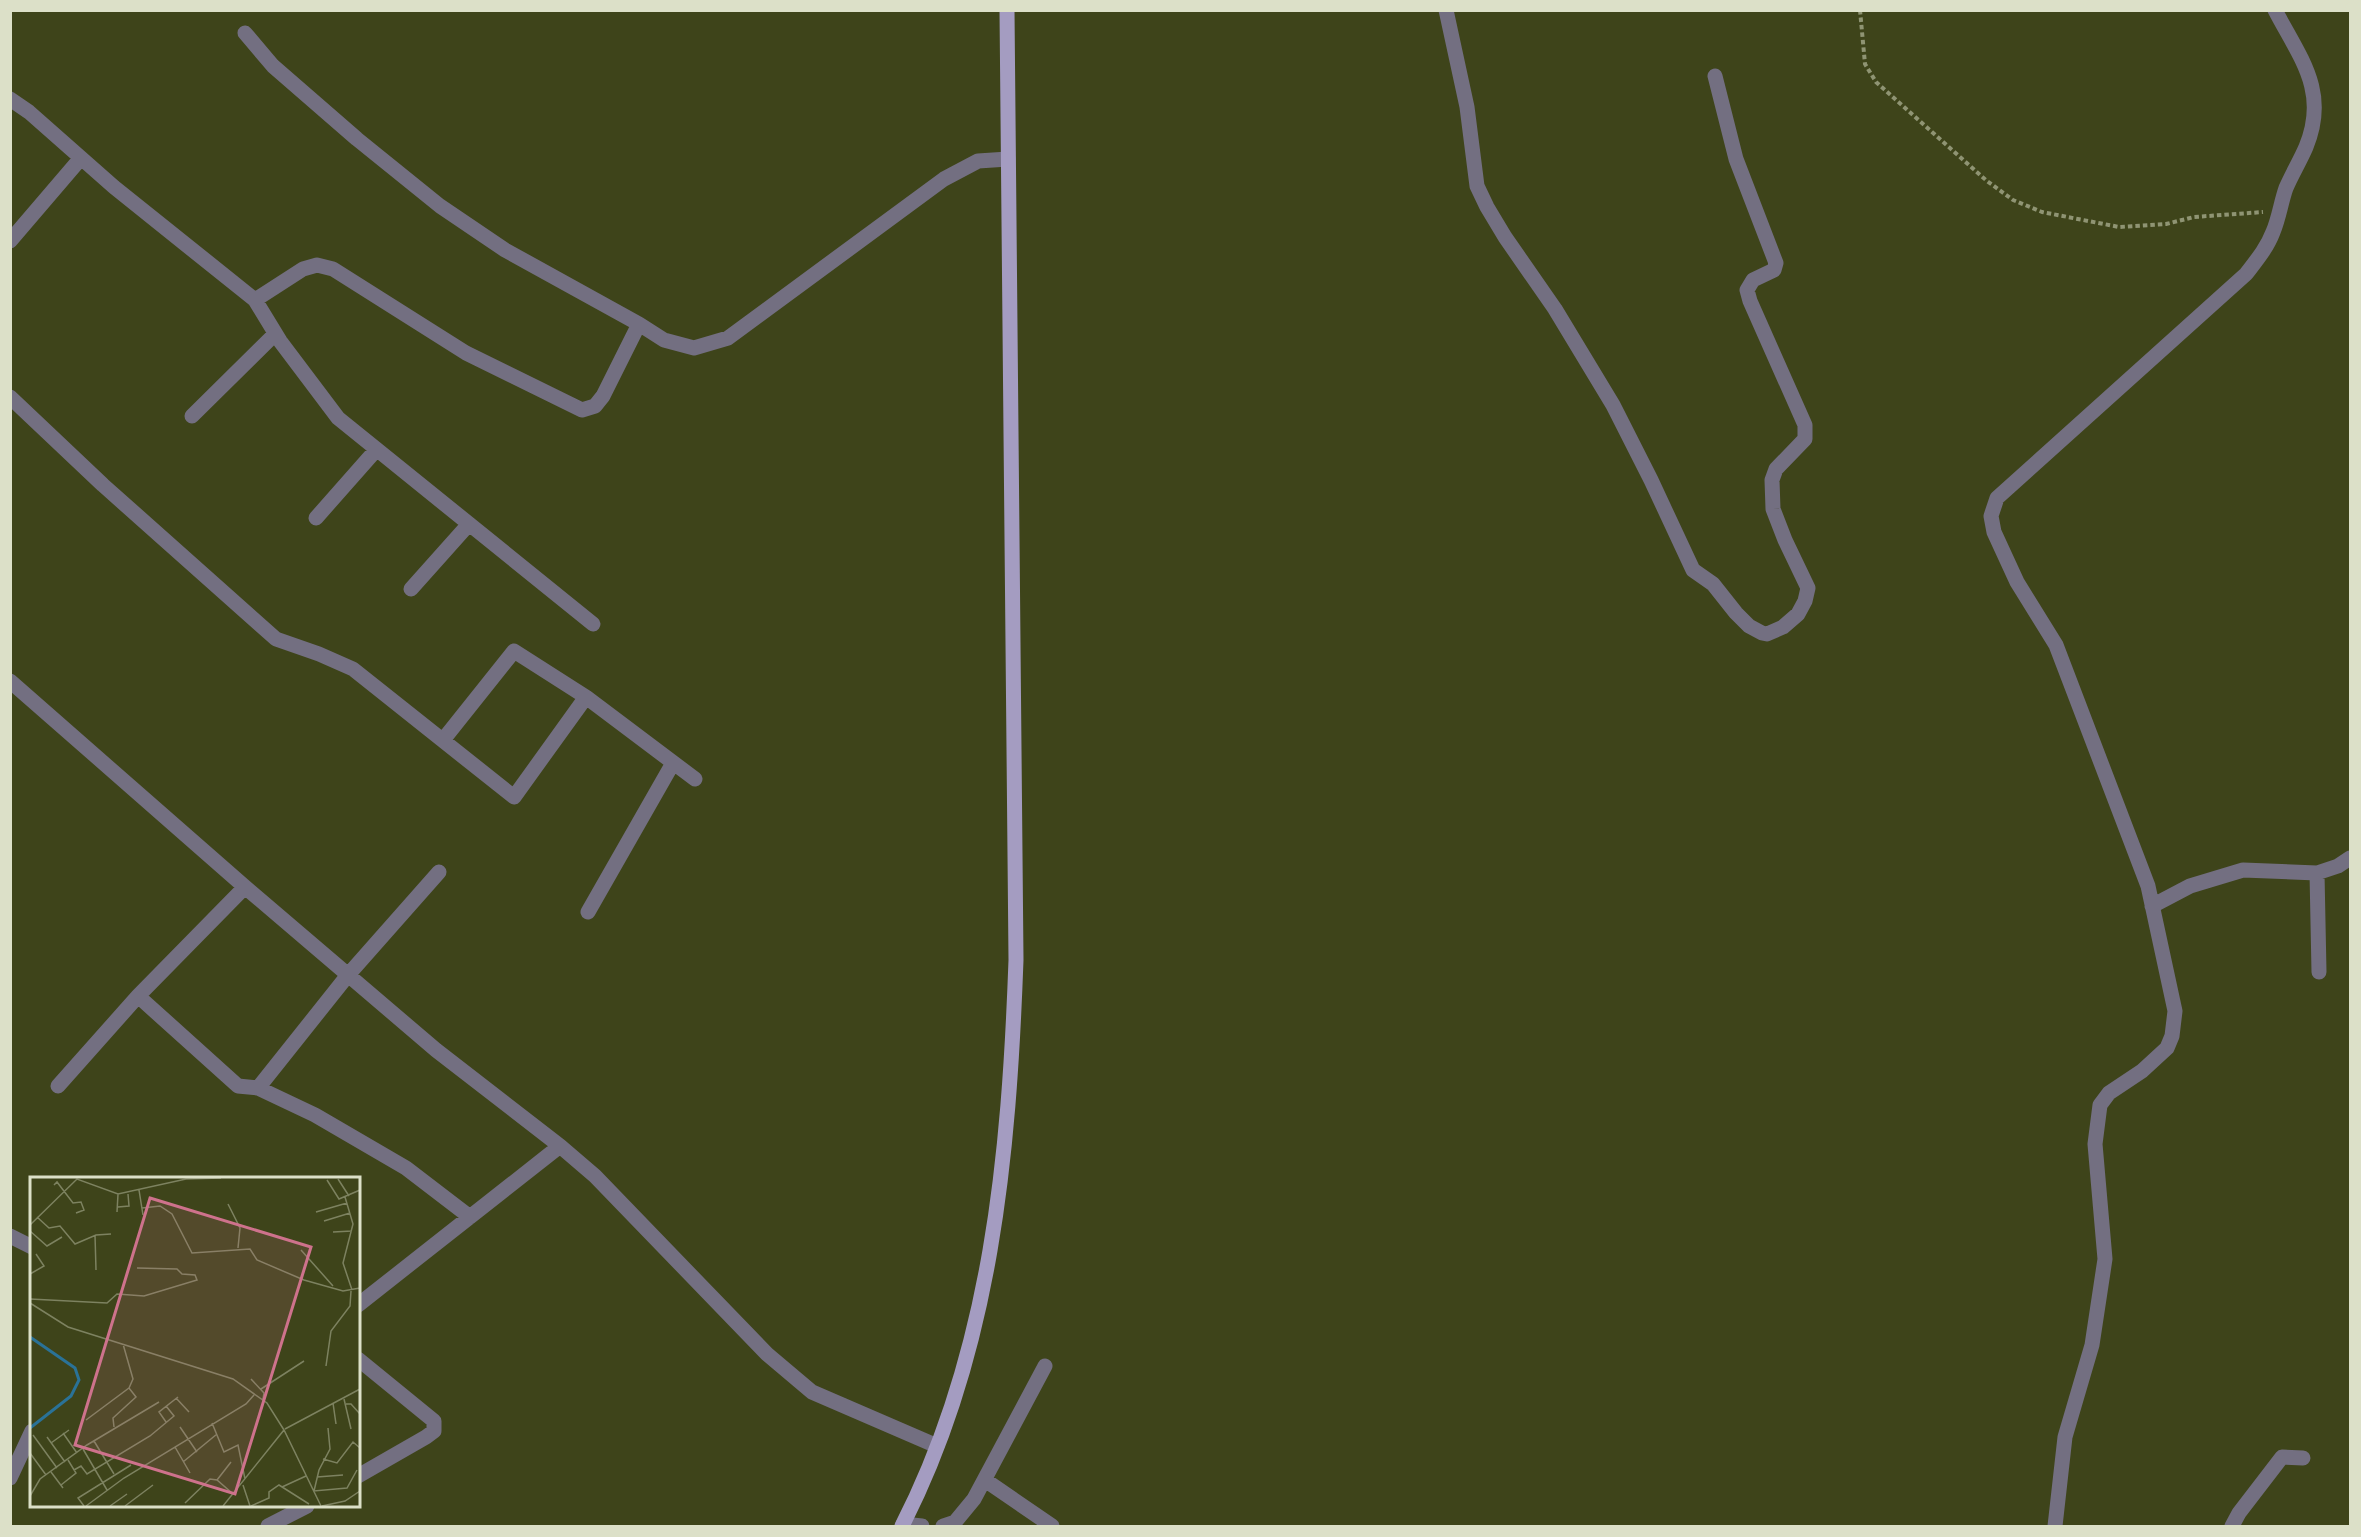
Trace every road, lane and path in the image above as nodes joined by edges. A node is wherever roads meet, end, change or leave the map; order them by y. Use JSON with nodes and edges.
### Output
{"nodes":[{"id":1,"x":1007,"y":10,"type":"edge"},
{"id":2,"x":1446,"y":10,"type":"edge"},
{"id":3,"x":1860,"y":10,"type":"edge"},
{"id":4,"x":2275,"y":10,"type":"edge"},
{"id":5,"x":245,"y":33,"type":"dead end"},
{"id":6,"x":1715,"y":76,"type":"dead end"},
{"id":7,"x":10,"y":99,"type":"edge"},
{"id":8,"x":81,"y":158,"type":"junction"},
{"id":9,"x":1008,"y":159,"type":"junction"},
{"id":10,"x":2279,"y":211,"type":"junction"},
{"id":11,"x":10,"y":241,"type":"edge"},
{"id":12,"x":255,"y":300,"type":"junction"},
{"id":13,"x":639,"y":324,"type":"junction"},
{"id":14,"x":275,"y":334,"type":"junction"},
{"id":15,"x":16,"y":402,"type":"edge"},
{"id":16,"x":192,"y":416,"type":"dead end"},
{"id":17,"x":10,"y":419,"type":"edge"},
{"id":18,"x":376,"y":450,"type":"junction"},
{"id":19,"x":316,"y":518,"type":"dead end"},
{"id":20,"x":469,"y":524,"type":"junction"},
{"id":21,"x":411,"y":590,"type":"dead end"},
{"id":22,"x":593,"y":624,"type":"dead end"},
{"id":23,"x":10,"y":681,"type":"edge"},
{"id":24,"x":586,"y":697,"type":"junction"},
{"id":25,"x":443,"y":740,"type":"junction"},
{"id":26,"x":673,"y":763,"type":"junction"},
{"id":27,"x":695,"y":779,"type":"dead end"},
{"id":28,"x":2350,"y":858,"type":"edge"},
{"id":29,"x":439,"y":872,"type":"dead end"},
{"id":30,"x":2317,"y":873,"type":"junction"},
{"id":31,"x":245,"y":887,"type":"junction"},
{"id":32,"x":2152,"y":906,"type":"junction"},
{"id":33,"x":588,"y":912,"type":"dead end"},
{"id":34,"x":2319,"y":972,"type":"dead end"},
{"id":35,"x":348,"y":975,"type":"junction"},
{"id":36,"x":138,"y":996,"type":"junction"},
{"id":37,"x":58,"y":1086,"type":"dead end"},
{"id":38,"x":258,"y":1088,"type":"junction"},
{"id":39,"x":560,"y":1146,"type":"junction"},
{"id":40,"x":470,"y":1217,"type":"junction"},
{"id":41,"x":10,"y":1236,"type":"edge"},
{"id":42,"x":30,"y":1246,"type":"edge"},
{"id":43,"x":360,"y":1303,"type":"edge"},
{"id":44,"x":360,"y":1361,"type":"edge"},
{"id":45,"x":1045,"y":1366,"type":"dead end"},
{"id":46,"x":30,"y":1435,"type":"edge"},
{"id":47,"x":937,"y":1446,"type":"junction"},
{"id":48,"x":2303,"y":1458,"type":"dead end"},
{"id":49,"x":360,"y":1475,"type":"edge"},
{"id":50,"x":10,"y":1478,"type":"edge"},
{"id":51,"x":985,"y":1480,"type":"junction"},
{"id":52,"x":305,"y":1507,"type":"edge"},
{"id":53,"x":902,"y":1525,"type":"edge"},
{"id":54,"x":268,"y":1527,"type":"edge"},
{"id":55,"x":922,"y":1527,"type":"edge"},
{"id":56,"x":943,"y":1527,"type":"edge"},
{"id":57,"x":1052,"y":1527,"type":"edge"},
{"id":58,"x":2055,"y":1527,"type":"edge"},
{"id":59,"x":2232,"y":1527,"type":"edge"}],
"edges":[{"from":1,"to":9,"type":"main road"},
{"from":2,"to":6,"type":"street"},
{"from":3,"to":10,"type":"path"},
{"from":4,"to":10,"type":"street"},
{"from":5,"to":13,"type":"street"},
{"from":7,"to":8,"type":"street"},
{"from":8,"to":11,"type":"street"},
{"from":8,"to":12,"type":"street"},
{"from":9,"to":13,"type":"street"},
{"from":9,"to":47,"type":"main road"},
{"from":10,"to":32,"type":"street"},
{"from":12,"to":13,"type":"street"},
{"from":12,"to":14,"type":"street"},
{"from":14,"to":16,"type":"street"},
{"from":14,"to":18,"type":"street"},
{"from":15,"to":17,"type":"street"},
{"from":15,"to":25,"type":"street"},
{"from":18,"to":19,"type":"street"},
{"from":18,"to":20,"type":"street"},
{"from":20,"to":21,"type":"street"},
{"from":20,"to":22,"type":"street"},
{"from":23,"to":31,"type":"street"},
{"from":24,"to":25,"type":"street"},
{"from":24,"to":25,"type":"street"},
{"from":24,"to":26,"type":"street"},
{"from":26,"to":27,"type":"street"},
{"from":26,"to":33,"type":"street"},
{"from":28,"to":30,"type":"street"},
{"from":29,"to":35,"type":"street"},
{"from":30,"to":32,"type":"street"},
{"from":30,"to":34,"type":"street"},
{"from":31,"to":35,"type":"street"},
{"from":31,"to":36,"type":"street"},
{"from":32,"to":58,"type":"street"},
{"from":35,"to":38,"type":"street"},
{"from":35,"to":39,"type":"street"},
{"from":36,"to":37,"type":"street"},
{"from":36,"to":38,"type":"street"},
{"from":38,"to":40,"type":"street"},
{"from":39,"to":40,"type":"street"},
{"from":39,"to":47,"type":"street"},
{"from":40,"to":43,"type":"street"},
{"from":41,"to":42,"type":"street"},
{"from":44,"to":49,"type":"street"},
{"from":45,"to":51,"type":"street"},
{"from":46,"to":50,"type":"street"},
{"from":47,"to":53,"type":"main road"},
{"from":48,"to":59,"type":"street"},
{"from":51,"to":56,"type":"street"},
{"from":51,"to":57,"type":"street"},
{"from":52,"to":54,"type":"street"},
{"from":53,"to":55,"type":"street"}]}
